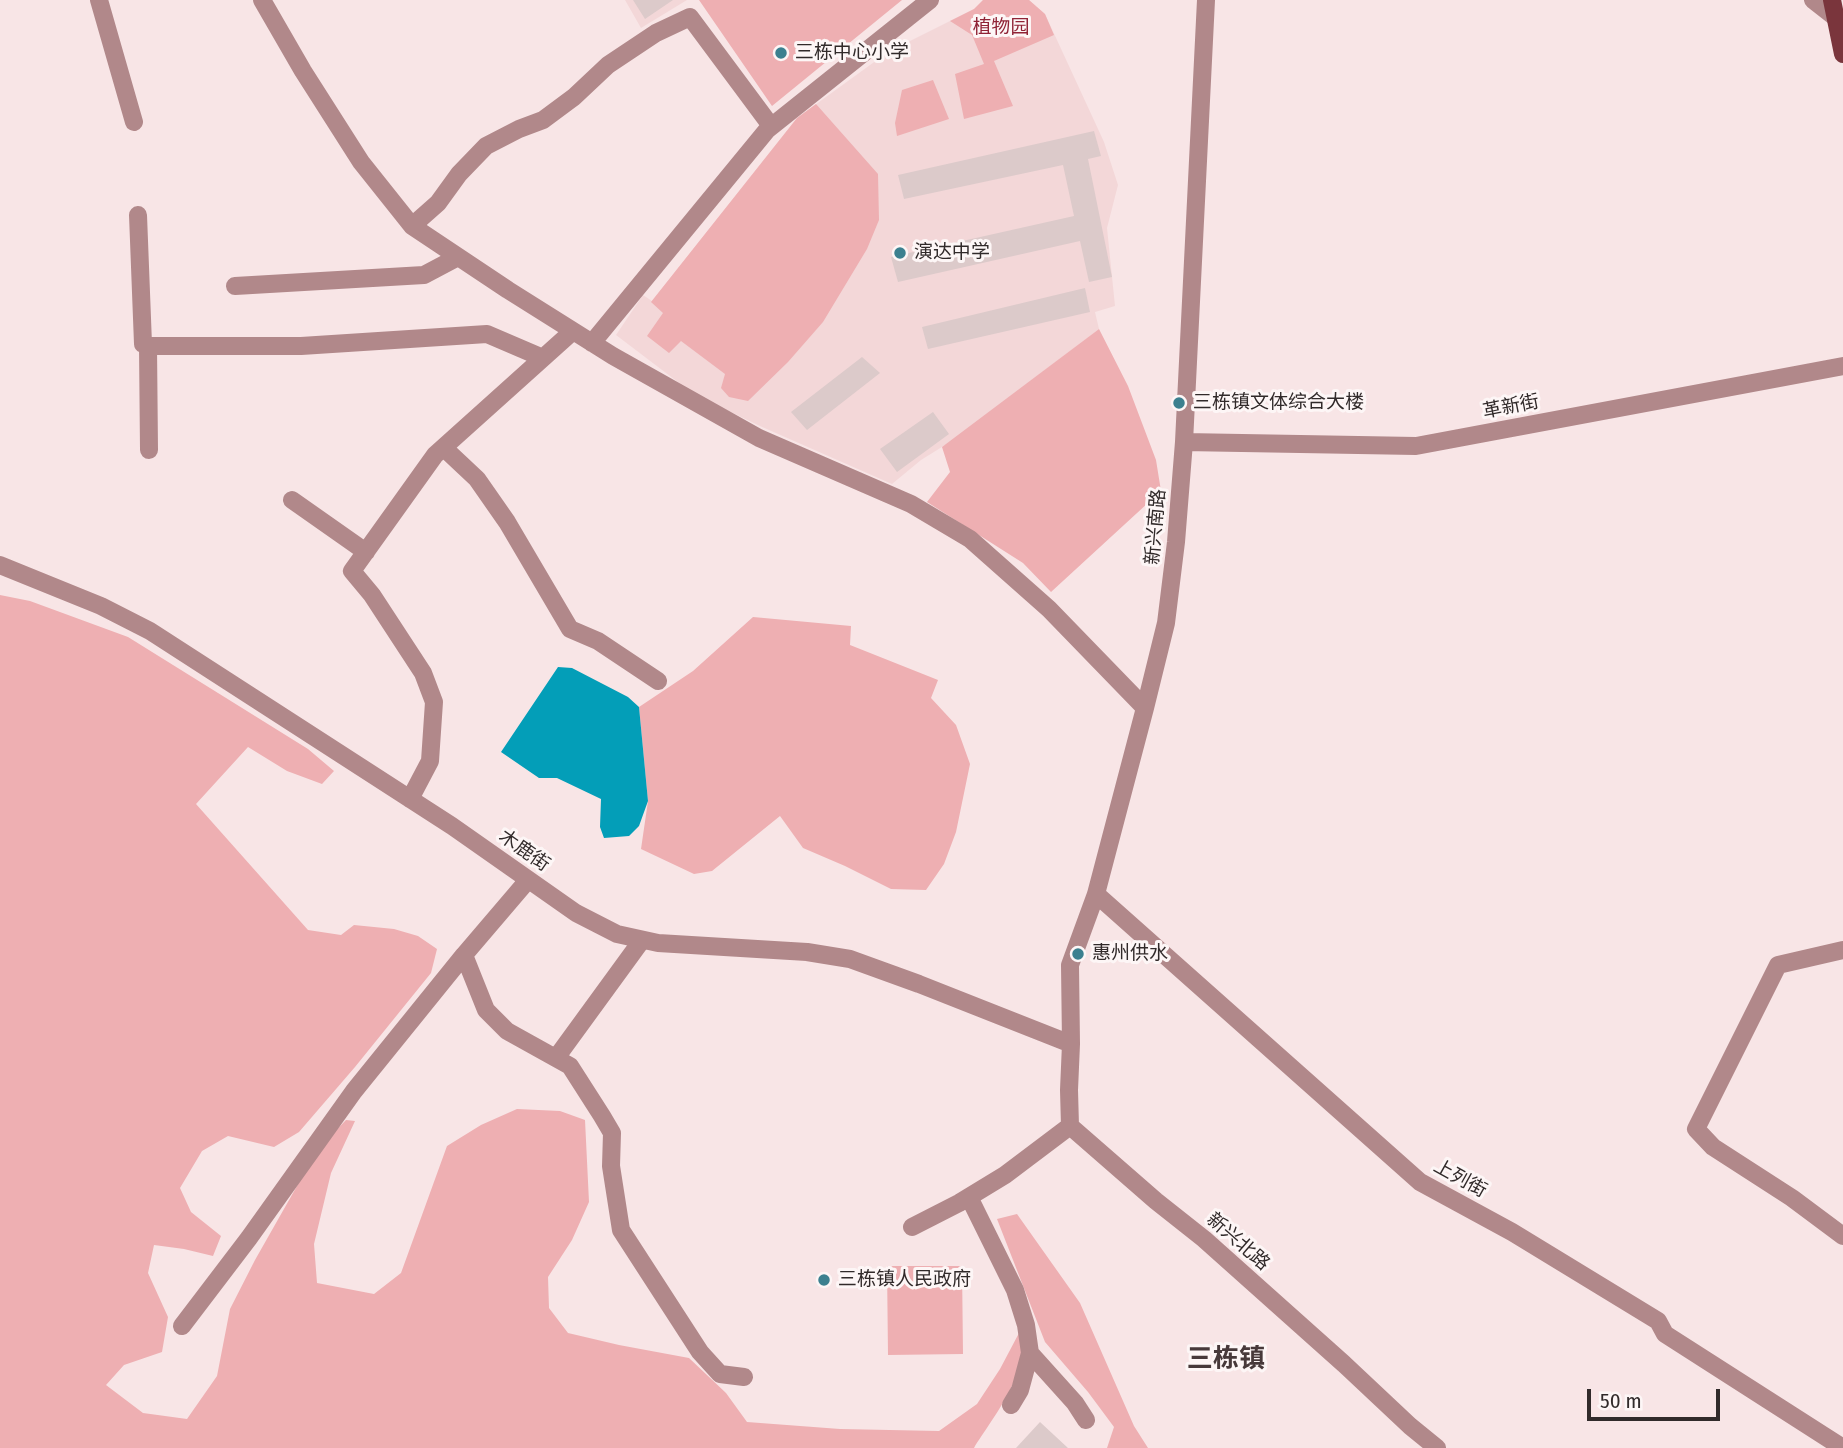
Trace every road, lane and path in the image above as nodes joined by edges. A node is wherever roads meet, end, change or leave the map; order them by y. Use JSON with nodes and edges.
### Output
{"nodes":[{"id":1,"x":99,"y":0,"type":"edge"},
{"id":2,"x":262,"y":0,"type":"edge"},
{"id":3,"x":930,"y":0,"type":"edge"},
{"id":4,"x":1206,"y":0,"type":"edge"},
{"id":5,"x":1813,"y":0,"type":"edge"},
{"id":6,"x":1832,"y":0,"type":"edge"},
{"id":7,"x":1836,"y":18,"type":"junction"},
{"id":8,"x":1843,"y":54,"type":"edge"},
{"id":9,"x":134,"y":122,"type":"dead end"},
{"id":10,"x":771,"y":126,"type":"junction"},
{"id":11,"x":138,"y":215,"type":"dead end"},
{"id":12,"x":412,"y":226,"type":"junction"},
{"id":13,"x":458,"y":257,"type":"junction"},
{"id":14,"x":235,"y":286,"type":"dead end"},
{"id":15,"x":573,"y":331,"type":"junction"},
{"id":16,"x":592,"y":343,"type":"junction"},
{"id":17,"x":148,"y":346,"type":"junction"},
{"id":18,"x":543,"y":358,"type":"junction"},
{"id":19,"x":1843,"y":366,"type":"edge"},
{"id":20,"x":1184,"y":442,"type":"junction"},
{"id":21,"x":444,"y":448,"type":"junction"},
{"id":22,"x":149,"y":450,"type":"dead end"},
{"id":23,"x":292,"y":500,"type":"dead end"},
{"id":24,"x":366,"y":552,"type":"junction"},
{"id":25,"x":0,"y":565,"type":"edge"},
{"id":26,"x":658,"y":681,"type":"dead end"},
{"id":27,"x":1144,"y":708,"type":"junction"},
{"id":28,"x":410,"y":799,"type":"junction"},
{"id":29,"x":528,"y":880,"type":"junction"},
{"id":30,"x":1096,"y":894,"type":"junction"},
{"id":31,"x":642,"y":940,"type":"junction"},
{"id":32,"x":1843,"y":950,"type":"edge"},
{"id":33,"x":464,"y":955,"type":"junction"},
{"id":34,"x":1072,"y":1044,"type":"junction"},
{"id":35,"x":555,"y":1058,"type":"junction"},
{"id":36,"x":1070,"y":1126,"type":"junction"},
{"id":37,"x":969,"y":1197,"type":"junction"},
{"id":38,"x":912,"y":1227,"type":"dead end"},
{"id":39,"x":1843,"y":1236,"type":"edge"},
{"id":40,"x":182,"y":1326,"type":"dead end"},
{"id":41,"x":1030,"y":1353,"type":"junction"},
{"id":42,"x":744,"y":1377,"type":"dead end"},
{"id":43,"x":1011,"y":1405,"type":"dead end"},
{"id":44,"x":1086,"y":1420,"type":"dead end"},
{"id":45,"x":1437,"y":1448,"type":"edge"},
{"id":46,"x":1843,"y":1448,"type":"edge"}],
"edges":[{"from":1,"to":9,"type":"street"},
{"from":2,"to":12,"type":"street"},
{"from":3,"to":10,"type":"street"},
{"from":4,"to":20,"type":"street","name":"新兴南路"},
{"from":5,"to":7,"type":"street"},
{"from":6,"to":7,"type":"main road"},
{"from":7,"to":8,"type":"main road"},
{"from":10,"to":12,"type":"street"},
{"from":10,"to":16,"type":"street"},
{"from":11,"to":17,"type":"street"},
{"from":12,"to":13,"type":"street"},
{"from":13,"to":14,"type":"street"},
{"from":13,"to":15,"type":"street"},
{"from":15,"to":16,"type":"street"},
{"from":15,"to":18,"type":"street"},
{"from":16,"to":27,"type":"street"},
{"from":17,"to":18,"type":"street"},
{"from":17,"to":22,"type":"street"},
{"from":18,"to":21,"type":"street"},
{"from":19,"to":20,"type":"street","name":"革新街"},
{"from":20,"to":27,"type":"street","name":"新兴南路"},
{"from":21,"to":24,"type":"street"},
{"from":21,"to":26,"type":"street"},
{"from":23,"to":24,"type":"street"},
{"from":24,"to":28,"type":"street"},
{"from":25,"to":28,"type":"street","name":"木鹿街"},
{"from":27,"to":30,"type":"street","name":"新兴南路"},
{"from":28,"to":29,"type":"street","name":"木鹿街"},
{"from":29,"to":31,"type":"street","name":"木鹿街"},
{"from":29,"to":33,"type":"street"},
{"from":30,"to":34,"type":"street","name":"新兴南路"},
{"from":30,"to":46,"type":"street","name":"上列街"},
{"from":31,"to":34,"type":"street","name":"木鹿街"},
{"from":31,"to":35,"type":"street"},
{"from":32,"to":39,"type":"street"},
{"from":33,"to":35,"type":"street"},
{"from":33,"to":40,"type":"street"},
{"from":34,"to":36,"type":"street"},
{"from":35,"to":42,"type":"street"},
{"from":36,"to":37,"type":"street"},
{"from":36,"to":45,"type":"street","name":"新兴北路"},
{"from":37,"to":38,"type":"street"},
{"from":37,"to":41,"type":"street"},
{"from":41,"to":43,"type":"street"},
{"from":41,"to":44,"type":"street"}]}
